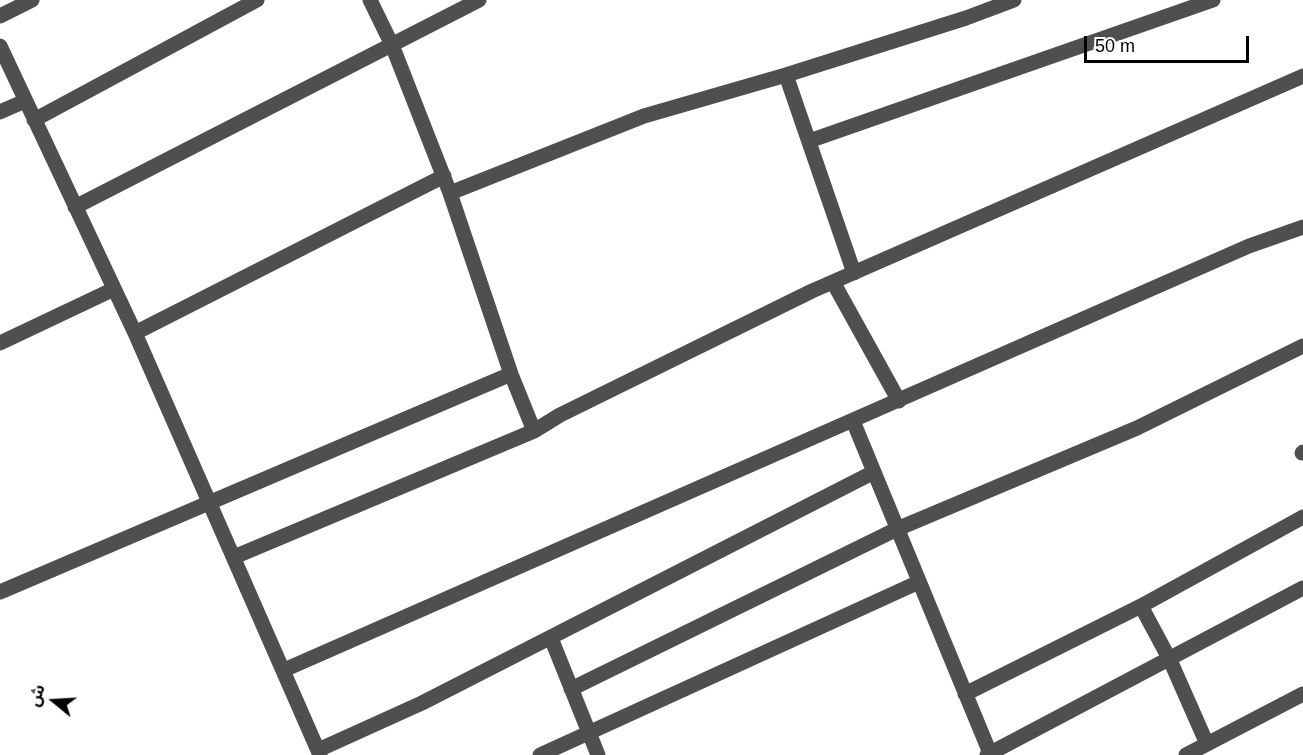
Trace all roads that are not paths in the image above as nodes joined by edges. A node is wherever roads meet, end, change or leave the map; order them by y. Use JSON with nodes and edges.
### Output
{"nodes":[{"id":1,"x":32,"y":0,"type":"edge"},
{"id":2,"x":257,"y":0,"type":"edge"},
{"id":3,"x":370,"y":0,"type":"edge"},
{"id":4,"x":479,"y":0,"type":"edge"},
{"id":5,"x":1014,"y":0,"type":"edge"},
{"id":6,"x":1213,"y":0,"type":"edge"},
{"id":7,"x":0,"y":16,"type":"edge"},
{"id":8,"x":392,"y":45,"type":"junction"},
{"id":9,"x":0,"y":46,"type":"edge"},
{"id":10,"x":786,"y":75,"type":"junction"},
{"id":11,"x":1303,"y":76,"type":"edge"},
{"id":12,"x":25,"y":101,"type":"junction"},
{"id":13,"x":0,"y":112,"type":"edge"},
{"id":14,"x":34,"y":120,"type":"junction"},
{"id":15,"x":809,"y":141,"type":"junction"},
{"id":16,"x":444,"y":176,"type":"junction"},
{"id":17,"x":450,"y":192,"type":"junction"},
{"id":18,"x":75,"y":207,"type":"junction"},
{"id":19,"x":1303,"y":227,"type":"edge"},
{"id":20,"x":854,"y":273,"type":"junction"},
{"id":21,"x":833,"y":282,"type":"junction"},
{"id":22,"x":114,"y":290,"type":"junction"},
{"id":23,"x":135,"y":333,"type":"junction"},
{"id":24,"x":0,"y":343,"type":"edge"},
{"id":25,"x":1303,"y":346,"type":"edge"},
{"id":26,"x":511,"y":374,"type":"junction"},
{"id":27,"x":899,"y":401,"type":"junction"},
{"id":28,"x":853,"y":422,"type":"junction"},
{"id":29,"x":534,"y":431,"type":"junction"},
{"id":30,"x":874,"y":471,"type":"junction"},
{"id":31,"x":209,"y":501,"type":"junction"},
{"id":32,"x":1303,"y":517,"type":"edge"},
{"id":33,"x":897,"y":529,"type":"junction"},
{"id":34,"x":234,"y":557,"type":"junction"},
{"id":35,"x":919,"y":582,"type":"junction"},
{"id":36,"x":1303,"y":588,"type":"edge"},
{"id":37,"x":0,"y":592,"type":"edge"},
{"id":38,"x":1141,"y":606,"type":"junction"},
{"id":39,"x":550,"y":638,"type":"junction"},
{"id":40,"x":1170,"y":660,"type":"junction"},
{"id":41,"x":284,"y":670,"type":"junction"},
{"id":42,"x":571,"y":689,"type":"junction"},
{"id":43,"x":965,"y":694,"type":"junction"},
{"id":44,"x":1303,"y":694,"type":"edge"},
{"id":45,"x":588,"y":731,"type":"junction"},
{"id":46,"x":1196,"y":751,"type":"edge"},
{"id":47,"x":319,"y":753,"type":"edge"},
{"id":48,"x":988,"y":754,"type":"edge"},
{"id":49,"x":540,"y":755,"type":"edge"},
{"id":50,"x":598,"y":755,"type":"edge"}],
"edges":[{"from":1,"to":7,"type":"street"},
{"from":2,"to":14,"type":"street"},
{"from":3,"to":8,"type":"street"},
{"from":4,"to":8,"type":"street"},
{"from":5,"to":10,"type":"street"},
{"from":6,"to":15,"type":"street"},
{"from":8,"to":16,"type":"street"},
{"from":8,"to":18,"type":"street"},
{"from":9,"to":12,"type":"street"},
{"from":10,"to":15,"type":"street"},
{"from":10,"to":17,"type":"street"},
{"from":11,"to":20,"type":"street"},
{"from":12,"to":13,"type":"street"},
{"from":12,"to":14,"type":"street"},
{"from":14,"to":18,"type":"street"},
{"from":15,"to":20,"type":"street"},
{"from":16,"to":17,"type":"street"},
{"from":16,"to":23,"type":"street"},
{"from":17,"to":26,"type":"street"},
{"from":18,"to":22,"type":"street"},
{"from":19,"to":27,"type":"street"},
{"from":20,"to":21,"type":"street"},
{"from":21,"to":27,"type":"street"},
{"from":21,"to":29,"type":"street"},
{"from":22,"to":23,"type":"street"},
{"from":22,"to":24,"type":"street"},
{"from":23,"to":31,"type":"street"},
{"from":25,"to":33,"type":"street"},
{"from":26,"to":29,"type":"street"},
{"from":26,"to":31,"type":"street"},
{"from":27,"to":28,"type":"street"},
{"from":28,"to":30,"type":"street"},
{"from":28,"to":41,"type":"street"},
{"from":29,"to":34,"type":"street"},
{"from":30,"to":33,"type":"street"},
{"from":30,"to":39,"type":"street"},
{"from":31,"to":34,"type":"street"},
{"from":31,"to":37,"type":"street"},
{"from":32,"to":38,"type":"street"},
{"from":33,"to":35,"type":"street"},
{"from":33,"to":42,"type":"street"},
{"from":34,"to":41,"type":"street"},
{"from":35,"to":43,"type":"street"},
{"from":35,"to":45,"type":"street"},
{"from":36,"to":40,"type":"street"},
{"from":38,"to":40,"type":"street"},
{"from":38,"to":43,"type":"street"},
{"from":39,"to":42,"type":"street"},
{"from":39,"to":47,"type":"street"},
{"from":40,"to":46,"type":"street"},
{"from":40,"to":48,"type":"street"},
{"from":41,"to":47,"type":"street"},
{"from":42,"to":45,"type":"street"},
{"from":43,"to":48,"type":"street"},
{"from":44,"to":46,"type":"street"},
{"from":45,"to":49,"type":"street"},
{"from":45,"to":50,"type":"street"}]}
